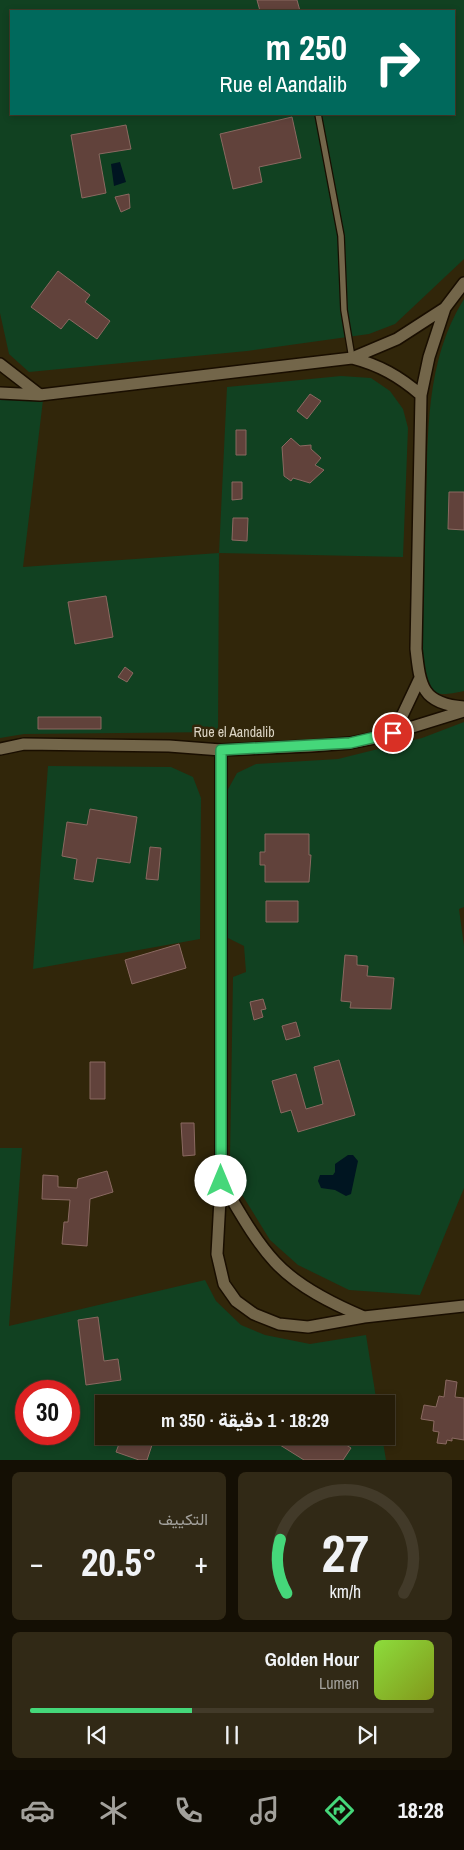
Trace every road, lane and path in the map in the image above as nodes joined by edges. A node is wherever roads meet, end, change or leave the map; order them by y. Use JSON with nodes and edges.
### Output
{"nodes":[{"id":1,"x":318,"y":115,"type":"edge"},
{"id":2,"x":464,"y":283,"type":"edge"},
{"id":3,"x":445,"y":308,"type":"junction"},
{"id":4,"x":352,"y":358,"type":"junction"},
{"id":5,"x":0,"y":364,"type":"edge"},
{"id":6,"x":0,"y":393,"type":"edge"},
{"id":7,"x":40,"y":394,"type":"junction"},
{"id":8,"x":421,"y":395,"type":"junction"},
{"id":9,"x":419,"y":680,"type":"junction"},
{"id":10,"x":464,"y":709,"type":"edge"},
{"id":11,"x":380,"y":737,"type":"junction"},
{"id":12,"x":0,"y":749,"type":"edge"},
{"id":13,"x":221,"y":750,"type":"junction"},
{"id":14,"x":221,"y":1181,"type":"junction"},
{"id":15,"x":464,"y":1306,"type":"edge"},
{"id":16,"x":364,"y":1317,"type":"junction"}],
"edges":[{"from":1,"to":4,"type":"lane"},
{"from":2,"to":3,"type":"street"},
{"from":3,"to":4,"type":"street"},
{"from":3,"to":8,"type":"street"},
{"from":4,"to":7,"type":"street"},
{"from":4,"to":8,"type":"street"},
{"from":5,"to":7,"type":"street"},
{"from":6,"to":7,"type":"street"},
{"from":8,"to":9,"type":"street"},
{"from":9,"to":10,"type":"street"},
{"from":9,"to":11,"type":"street"},
{"from":10,"to":11,"type":"street","name":"Rue el Aandalib"},
{"from":11,"to":13,"type":"street","name":"Rue el Aandalib"},
{"from":12,"to":13,"type":"street","name":"Rue el Aandalib"},
{"from":13,"to":14,"type":"street"},
{"from":14,"to":16,"type":"street"},
{"from":14,"to":16,"type":"street"},
{"from":15,"to":16,"type":"street"}]}
